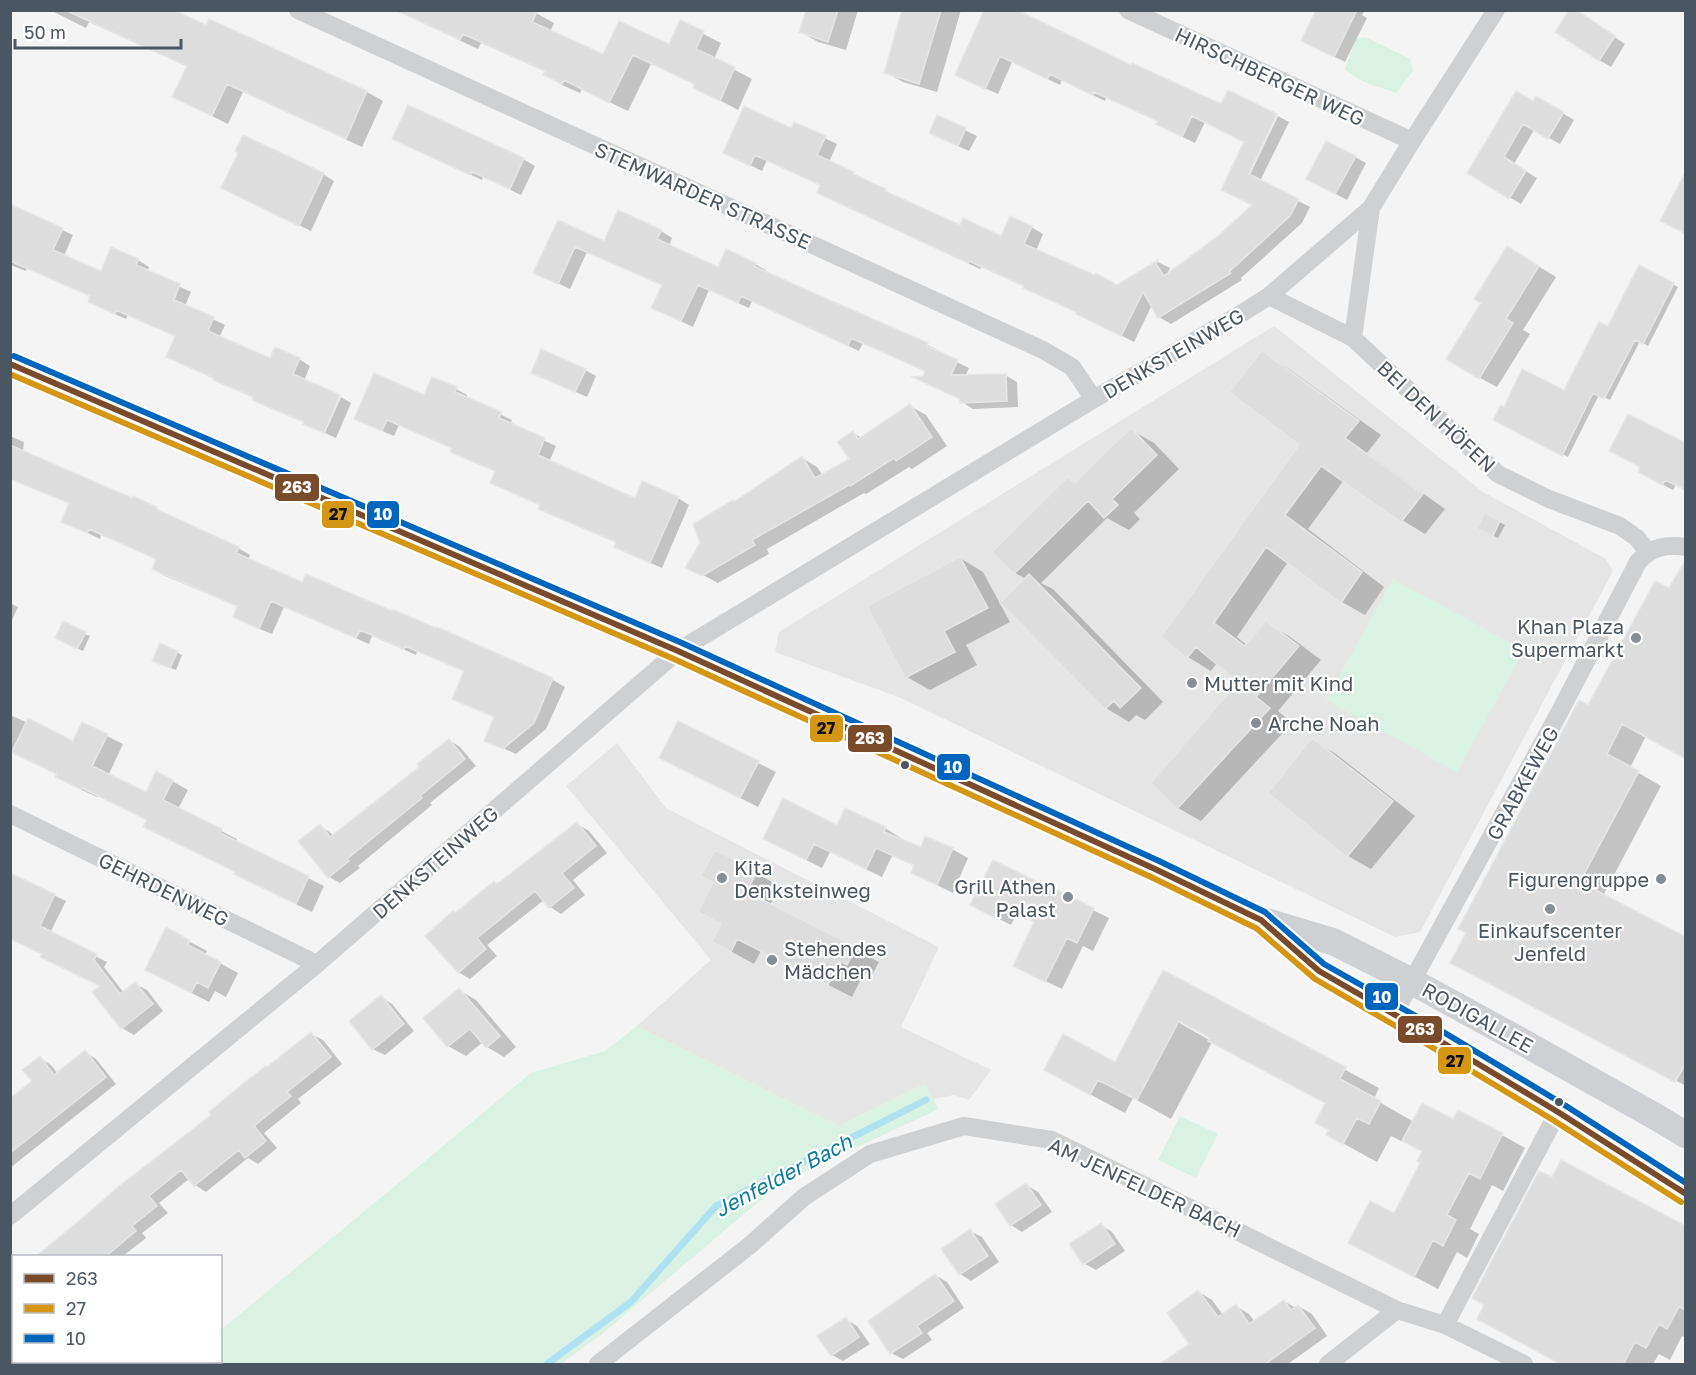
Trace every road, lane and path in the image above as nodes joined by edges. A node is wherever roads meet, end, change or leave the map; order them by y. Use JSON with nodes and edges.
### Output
{"nodes":[{"id":1,"x":298,"y":10,"type":"edge"},
{"id":2,"x":1128,"y":10,"type":"edge"},
{"id":3,"x":1496,"y":10,"type":"edge"},
{"id":4,"x":1412,"y":141,"type":"junction"},
{"id":5,"x":1371,"y":208,"type":"junction"},
{"id":6,"x":1269,"y":296,"type":"junction"},
{"id":7,"x":1353,"y":338,"type":"junction"},
{"id":8,"x":10,"y":364,"type":"edge"},
{"id":9,"x":1094,"y":399,"type":"junction"},
{"id":10,"x":1686,"y":547,"type":"edge"},
{"id":11,"x":1648,"y":552,"type":"junction"},
{"id":12,"x":678,"y":651,"type":"junction"},
{"id":13,"x":10,"y":814,"type":"edge"},
{"id":14,"x":1261,"y":920,"type":"junction"},
{"id":15,"x":317,"y":964,"type":"junction"},
{"id":16,"x":1413,"y":982,"type":"junction"},
{"id":17,"x":1394,"y":1014,"type":"junction"},
{"id":18,"x":1558,"y":1112,"type":"junction"},
{"id":19,"x":1686,"y":1135,"type":"edge"},
{"id":20,"x":1686,"y":1194,"type":"edge"},
{"id":21,"x":10,"y":1216,"type":"edge"},
{"id":22,"x":1397,"y":1310,"type":"junction"},
{"id":23,"x":1445,"y":1325,"type":"junction"},
{"id":24,"x":598,"y":1365,"type":"edge"},
{"id":25,"x":1328,"y":1365,"type":"edge"},
{"id":26,"x":1524,"y":1365,"type":"edge"}],
"edges":[{"from":1,"to":9,"type":"street","name":"STEMWARDER STRASSE"},
{"from":2,"to":4,"type":"street","name":"HIRSCHBERGER WEG"},
{"from":3,"to":4,"type":"street","name":"DENKSTEINWEG"},
{"from":4,"to":5,"type":"street","name":"DENKSTEINWEG"},
{"from":5,"to":6,"type":"street","name":"DENKSTEINWEG"},
{"from":5,"to":7,"type":"street"},
{"from":6,"to":7,"type":"street","name":"BEI DEN HÖFEN"},
{"from":6,"to":9,"type":"street","name":"DENKSTEINWEG"},
{"from":7,"to":11,"type":"street","name":"BEI DEN HÖFEN"},
{"from":8,"to":12,"type":"main road","name":"RODIGALLEE"},
{"from":9,"to":12,"type":"street","name":"DENKSTEINWEG"},
{"from":10,"to":11,"type":"street"},
{"from":11,"to":16,"type":"street","name":"GRABKEWEG"},
{"from":12,"to":14,"type":"main road","name":"RODIGALLEE"},
{"from":12,"to":15,"type":"street","name":"DENKSTEINWEG"},
{"from":13,"to":15,"type":"street","name":"GEHRDENWEG"},
{"from":14,"to":16,"type":"main road","name":"RODIGALLEE"},
{"from":14,"to":17,"type":"main road","name":"RODIGALLEE"},
{"from":15,"to":21,"type":"street","name":"DENKSTEINWEG"},
{"from":16,"to":17,"type":"street","name":"GRABKEWEG"},
{"from":16,"to":19,"type":"main road","name":"RODIGALLEE"},
{"from":17,"to":18,"type":"main road","name":"RODIGALLEE"},
{"from":18,"to":20,"type":"main road","name":"RODIGALLEE"},
{"from":18,"to":23,"type":"street"},
{"from":22,"to":23,"type":"street","name":"AM JENFELDER BACH"},
{"from":22,"to":24,"type":"street","name":"AM JENFELDER BACH"},
{"from":22,"to":25,"type":"street"},
{"from":23,"to":26,"type":"street","name":"AM JENFELDER BACH"}]}
